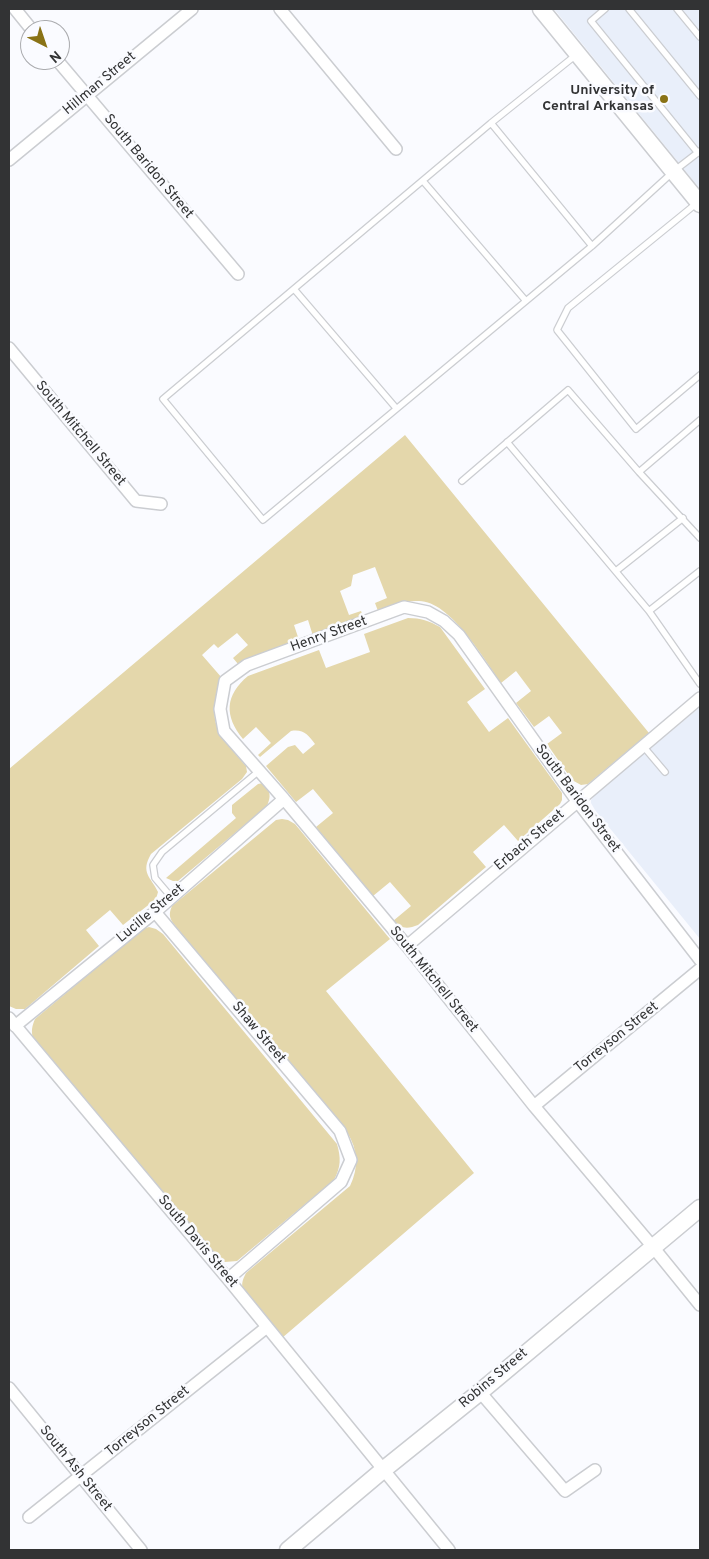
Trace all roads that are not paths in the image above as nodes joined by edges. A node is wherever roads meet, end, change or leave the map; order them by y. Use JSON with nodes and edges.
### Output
{"nodes":[{"id":1,"x":15,"y":9,"type":"edge"},
{"id":2,"x":192,"y":9,"type":"edge"},
{"id":3,"x":280,"y":9,"type":"edge"},
{"id":4,"x":541,"y":9,"type":"edge"},
{"id":5,"x":606,"y":9,"type":"edge"},
{"id":6,"x":628,"y":9,"type":"edge"},
{"id":7,"x":677,"y":9,"type":"edge"},
{"id":8,"x":24,"y":20,"type":"edge"},
{"id":9,"x":700,"y":38,"type":"edge"},
{"id":10,"x":578,"y":54,"type":"junction"},
{"id":11,"x":65,"y":70,"type":"edge"},
{"id":12,"x":87,"y":96,"type":"junction"},
{"id":13,"x":700,"y":96,"type":"edge"},
{"id":14,"x":491,"y":123,"type":"junction"},
{"id":15,"x":396,"y":149,"type":"dead end"},
{"id":16,"x":699,"y":152,"type":"edge"},
{"id":17,"x":9,"y":160,"type":"edge"},
{"id":18,"x":674,"y":172,"type":"junction"},
{"id":19,"x":423,"y":181,"type":"junction"},
{"id":20,"x":699,"y":203,"type":"edge"},
{"id":21,"x":592,"y":246,"type":"junction"},
{"id":22,"x":238,"y":274,"type":"dead end"},
{"id":23,"x":294,"y":289,"type":"junction"},
{"id":24,"x":526,"y":301,"type":"junction"},
{"id":25,"x":9,"y":348,"type":"edge"},
{"id":26,"x":700,"y":375,"type":"edge"},
{"id":27,"x":396,"y":408,"type":"junction"},
{"id":28,"x":700,"y":420,"type":"edge"},
{"id":29,"x":507,"y":442,"type":"junction"},
{"id":30,"x":639,"y":472,"type":"junction"},
{"id":31,"x":462,"y":481,"type":"dead end"},
{"id":32,"x":160,"y":504,"type":"dead end"},
{"id":33,"x":683,"y":518,"type":"junction"},
{"id":34,"x":700,"y":538,"type":"edge"},
{"id":35,"x":616,"y":571,"type":"junction"},
{"id":36,"x":700,"y":571,"type":"edge"},
{"id":37,"x":649,"y":612,"type":"junction"},
{"id":38,"x":459,"y":635,"type":"joint"},
{"id":39,"x":700,"y":684,"type":"edge"},
{"id":40,"x":700,"y":698,"type":"edge"},
{"id":41,"x":220,"y":709,"type":"joint"},
{"id":42,"x":644,"y":746,"type":"junction"},
{"id":43,"x":259,"y":771,"type":"junction"},
{"id":44,"x":665,"y":772,"type":"dead end"},
{"id":45,"x":284,"y":799,"type":"junction"},
{"id":46,"x":577,"y":802,"type":"junction"},
{"id":47,"x":172,"y":898,"type":"junction"},
{"id":48,"x":155,"y":912,"type":"junction"},
{"id":49,"x":407,"y":946,"type":"junction"},
{"id":50,"x":700,"y":960,"type":"edge"},
{"id":51,"x":700,"y":969,"type":"edge"},
{"id":52,"x":12,"y":1022,"type":"edge"},
{"id":53,"x":534,"y":1106,"type":"junction"},
{"id":54,"x":700,"y":1208,"type":"edge"},
{"id":55,"x":653,"y":1247,"type":"junction"},
{"id":56,"x":228,"y":1279,"type":"junction"},
{"id":57,"x":700,"y":1305,"type":"edge"},
{"id":58,"x":266,"y":1327,"type":"junction"},
{"id":59,"x":9,"y":1388,"type":"edge"},
{"id":60,"x":480,"y":1392,"type":"junction"},
{"id":61,"x":383,"y":1470,"type":"junction"},
{"id":62,"x":594,"y":1470,"type":"dead end"},
{"id":63,"x":80,"y":1476,"type":"junction"},
{"id":64,"x":29,"y":1517,"type":"dead end"},
{"id":65,"x":141,"y":1550,"type":"edge"},
{"id":66,"x":288,"y":1550,"type":"edge"},
{"id":67,"x":449,"y":1550,"type":"edge"}],
"edges":[{"from":1,"to":8,"type":"street"},
{"from":2,"to":12,"type":"street","name":"Hillman Street"},
{"from":3,"to":15,"type":"street"},
{"from":4,"to":10,"type":"street"},
{"from":5,"to":16,"type":"lane"},
{"from":6,"to":13,"type":"lane"},
{"from":7,"to":9,"type":"lane"},
{"from":10,"to":14,"type":"lane"},
{"from":10,"to":18,"type":"street"},
{"from":11,"to":12,"type":"street","name":"South Baridon Street"},
{"from":12,"to":17,"type":"street","name":"Hillman Street"},
{"from":12,"to":22,"type":"street","name":"South Baridon Street"},
{"from":14,"to":19,"type":"lane"},
{"from":14,"to":21,"type":"lane"},
{"from":16,"to":18,"type":"lane"},
{"from":18,"to":20,"type":"street"},
{"from":18,"to":21,"type":"lane"},
{"from":19,"to":23,"type":"lane"},
{"from":19,"to":24,"type":"lane"},
{"from":20,"to":26,"type":"lane"},
{"from":21,"to":24,"type":"lane"},
{"from":23,"to":27,"type":"lane"},
{"from":23,"to":27,"type":"lane"},
{"from":24,"to":27,"type":"lane"},
{"from":25,"to":32,"type":"street","name":"South Mitchell Street"},
{"from":28,"to":30,"type":"lane"},
{"from":29,"to":30,"type":"lane"},
{"from":29,"to":31,"type":"lane"},
{"from":29,"to":35,"type":"lane"},
{"from":30,"to":33,"type":"lane"},
{"from":33,"to":34,"type":"lane"},
{"from":33,"to":35,"type":"lane"},
{"from":35,"to":37,"type":"lane"},
{"from":36,"to":37,"type":"lane"},
{"from":37,"to":39,"type":"lane"},
{"from":38,"to":41,"type":"street","name":"Henry Street"},
{"from":38,"to":46,"type":"street","name":"South Baridon Street"},
{"from":40,"to":42,"type":"street","name":"Erbach Street"},
{"from":41,"to":43,"type":"street","name":"South Mitchell Street"},
{"from":42,"to":44,"type":"lane"},
{"from":42,"to":46,"type":"street","name":"Erbach Street"},
{"from":43,"to":45,"type":"street","name":"South Mitchell Street"},
{"from":43,"to":47,"type":"lane"},
{"from":45,"to":47,"type":"street","name":"Lucille Street"},
{"from":45,"to":49,"type":"street","name":"South Mitchell Street"},
{"from":46,"to":49,"type":"street","name":"Erbach Street"},
{"from":46,"to":50,"type":"street","name":"South Baridon Street"},
{"from":47,"to":48,"type":"street","name":"Lucille Street"},
{"from":48,"to":52,"type":"street","name":"Lucille Street"},
{"from":48,"to":56,"type":"street","name":"Shaw Street"},
{"from":49,"to":53,"type":"street","name":"South Mitchell Street"},
{"from":51,"to":53,"type":"street","name":"Torreyson Street"},
{"from":52,"to":56,"type":"street","name":"South Davis Street"},
{"from":53,"to":55,"type":"street","name":"South Mitchell Street"},
{"from":54,"to":55,"type":"street","name":"Robins Street"},
{"from":55,"to":57,"type":"street","name":"South Mitchell Street"},
{"from":55,"to":60,"type":"street","name":"Robins Street"},
{"from":56,"to":58,"type":"street","name":"South Davis Street"},
{"from":58,"to":61,"type":"street","name":"South Davis Street"},
{"from":58,"to":63,"type":"street","name":"Torreyson Street"},
{"from":59,"to":63,"type":"street","name":"South Ash Street"},
{"from":60,"to":61,"type":"street","name":"Robins Street"},
{"from":60,"to":62,"type":"street"},
{"from":61,"to":66,"type":"street","name":"Robins Street"},
{"from":61,"to":67,"type":"street","name":"South Davis Street"},
{"from":63,"to":64,"type":"street","name":"Torreyson Street"},
{"from":63,"to":65,"type":"street","name":"South Ash Street"}]}
